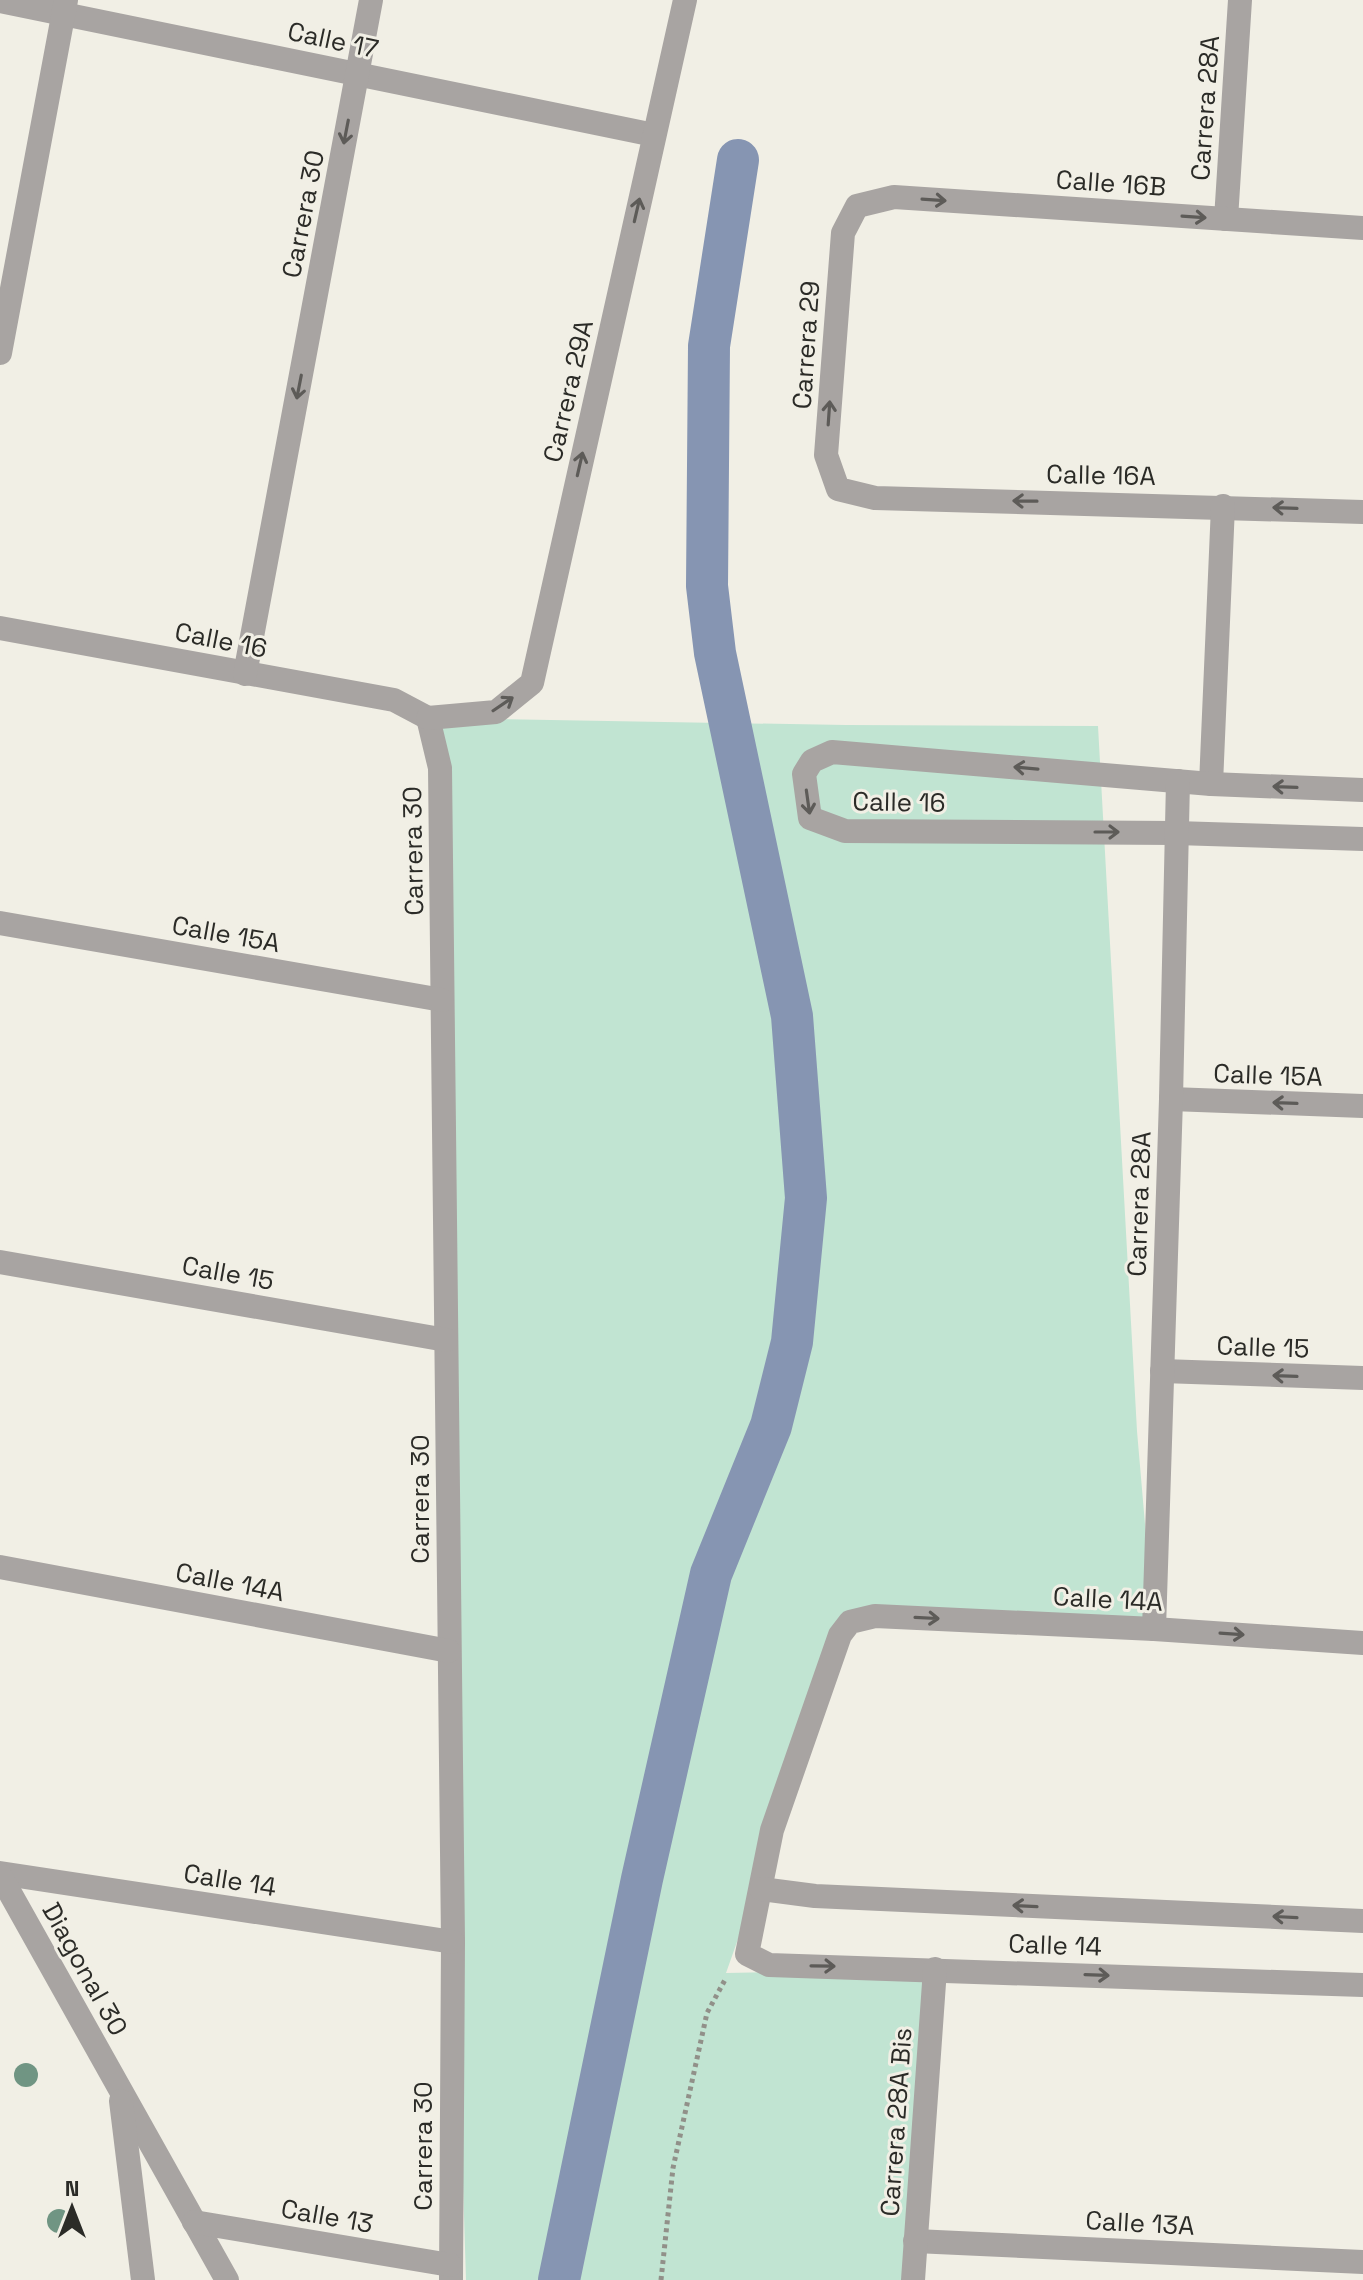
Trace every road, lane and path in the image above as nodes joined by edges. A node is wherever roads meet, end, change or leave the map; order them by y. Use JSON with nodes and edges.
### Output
{"nodes":[{"id":1,"x":371,"y":0,"type":"edge"},
{"id":2,"x":685,"y":0,"type":"edge"},
{"id":3,"x":1240,"y":0,"type":"edge"},
{"id":4,"x":0,"y":1,"type":"edge"},
{"id":5,"x":65,"y":7,"type":"edge"},
{"id":6,"x":357,"y":74,"type":"junction"},
{"id":7,"x":654,"y":135,"type":"junction"},
{"id":8,"x":857,"y":206,"type":"joint"},
{"id":9,"x":1226,"y":219,"type":"junction"},
{"id":10,"x":1363,"y":228,"type":"edge"},
{"id":11,"x":0,"y":353,"type":"edge"},
{"id":12,"x":838,"y":489,"type":"joint"},
{"id":13,"x":1223,"y":506,"type":"junction"},
{"id":14,"x":1363,"y":512,"type":"edge"},
{"id":15,"x":0,"y":628,"type":"edge"},
{"id":16,"x":245,"y":674,"type":"junction"},
{"id":17,"x":428,"y":718,"type":"junction"},
{"id":18,"x":1178,"y":781,"type":"junction"},
{"id":19,"x":1211,"y":784,"type":"junction"},
{"id":20,"x":1363,"y":790,"type":"edge"},
{"id":21,"x":1176,"y":833,"type":"junction"},
{"id":22,"x":1363,"y":839,"type":"edge"},
{"id":23,"x":0,"y":923,"type":"edge"},
{"id":24,"x":442,"y":1000,"type":"junction"},
{"id":25,"x":1171,"y":1099,"type":"junction"},
{"id":26,"x":1363,"y":1106,"type":"edge"},
{"id":27,"x":0,"y":1262,"type":"edge"},
{"id":28,"x":446,"y":1340,"type":"junction"},
{"id":29,"x":1162,"y":1371,"type":"junction"},
{"id":30,"x":1363,"y":1378,"type":"edge"},
{"id":31,"x":0,"y":1567,"type":"edge"},
{"id":32,"x":1154,"y":1629,"type":"junction"},
{"id":33,"x":1363,"y":1643,"type":"edge"},
{"id":34,"x":449,"y":1651,"type":"junction"},
{"id":35,"x":0,"y":1874,"type":"edge"},
{"id":36,"x":761,"y":1889,"type":"junction"},
{"id":37,"x":1363,"y":1921,"type":"edge"},
{"id":38,"x":453,"y":1942,"type":"junction"},
{"id":39,"x":747,"y":1954,"type":"junction"},
{"id":40,"x":935,"y":1969,"type":"junction"},
{"id":41,"x":1363,"y":1985,"type":"edge"},
{"id":42,"x":120,"y":2090,"type":"junction"},
{"id":43,"x":194,"y":2222,"type":"junction"},
{"id":44,"x":915,"y":2241,"type":"junction"},
{"id":45,"x":1363,"y":2262,"type":"edge"},
{"id":46,"x":450,"y":2273,"type":"edge"},
{"id":47,"x":143,"y":2280,"type":"edge"},
{"id":48,"x":227,"y":2280,"type":"edge"},
{"id":49,"x":661,"y":2280,"type":"edge"},
{"id":50,"x":913,"y":2280,"type":"edge"}],
"edges":[{"from":1,"to":6,"type":"street","name":"Carrera 30"},
{"from":2,"to":7,"type":"street","name":"Carrera 29A"},
{"from":3,"to":9,"type":"street","name":"Carrera 28A"},
{"from":4,"to":5,"type":"street","name":"Calle 17"},
{"from":5,"to":6,"type":"street","name":"Calle 17"},
{"from":5,"to":11,"type":"street"},
{"from":6,"to":7,"type":"street","name":"Calle 17"},
{"from":6,"to":16,"type":"street","name":"Carrera 30","one_way":true},
{"from":17,"to":7,"type":"street","name":"Carrera 29A","one_way":true},
{"from":8,"to":9,"type":"street","name":"Calle 16B","one_way":true},
{"from":12,"to":8,"type":"street","name":"Carrera 29","one_way":true},
{"from":9,"to":10,"type":"street","name":"Calle 16B"},
{"from":13,"to":12,"type":"street","name":"Calle 16A","one_way":true},
{"from":14,"to":13,"type":"street","name":"Calle 16A","one_way":true},
{"from":13,"to":19,"type":"street"},
{"from":15,"to":16,"type":"street","name":"Calle 16"},
{"from":16,"to":17,"type":"street","name":"Calle 16"},
{"from":17,"to":24,"type":"street","name":"Carrera 30"},
{"from":18,"to":19,"type":"street","name":"Calle 16"},
{"from":18,"to":21,"type":"street","name":"Carrera 28A"},
{"from":18,"to":21,"type":"street","name":"Calle 16","one_way":true},
{"from":20,"to":19,"type":"street","name":"Calle 16","one_way":true},
{"from":21,"to":22,"type":"street","name":"Calle 16"},
{"from":21,"to":25,"type":"street","name":"Carrera 28A"},
{"from":23,"to":24,"type":"street","name":"Calle 15A"},
{"from":24,"to":28,"type":"street","name":"Carrera 30"},
{"from":26,"to":25,"type":"street","name":"Calle 15A","one_way":true},
{"from":25,"to":29,"type":"street","name":"Carrera 28A"},
{"from":27,"to":28,"type":"street","name":"Calle 15"},
{"from":28,"to":34,"type":"street","name":"Carrera 30"},
{"from":30,"to":29,"type":"street","name":"Calle 15","one_way":true},
{"from":29,"to":32,"type":"street","name":"Carrera 28A"},
{"from":31,"to":34,"type":"street","name":"Calle 14A"},
{"from":32,"to":33,"type":"street","name":"Calle 14A","one_way":true},
{"from":36,"to":32,"type":"street","name":"Calle 14A","one_way":true},
{"from":34,"to":38,"type":"street","name":"Carrera 30"},
{"from":35,"to":38,"type":"street","name":"Calle 14"},
{"from":35,"to":42,"type":"street","name":"Diagonal 30"},
{"from":37,"to":36,"type":"street","name":"Calle 14","one_way":true},
{"from":36,"to":39,"type":"street"},
{"from":38,"to":46,"type":"street","name":"Carrera 30"},
{"from":39,"to":40,"type":"street","name":"Calle 14","one_way":true},
{"from":39,"to":49,"type":"path"},
{"from":40,"to":41,"type":"street","name":"Calle 14","one_way":true},
{"from":40,"to":44,"type":"street","name":"Carrera 28A Bis"},
{"from":42,"to":43,"type":"street","name":"Diagonal 30"},
{"from":42,"to":47,"type":"street","name":"Diagonal 30"},
{"from":43,"to":46,"type":"street","name":"Calle 13"},
{"from":43,"to":48,"type":"street","name":"Diagonal 30"},
{"from":44,"to":45,"type":"street","name":"Calle 13A"},
{"from":44,"to":50,"type":"street","name":"Carrera 28A Bis"}]}
